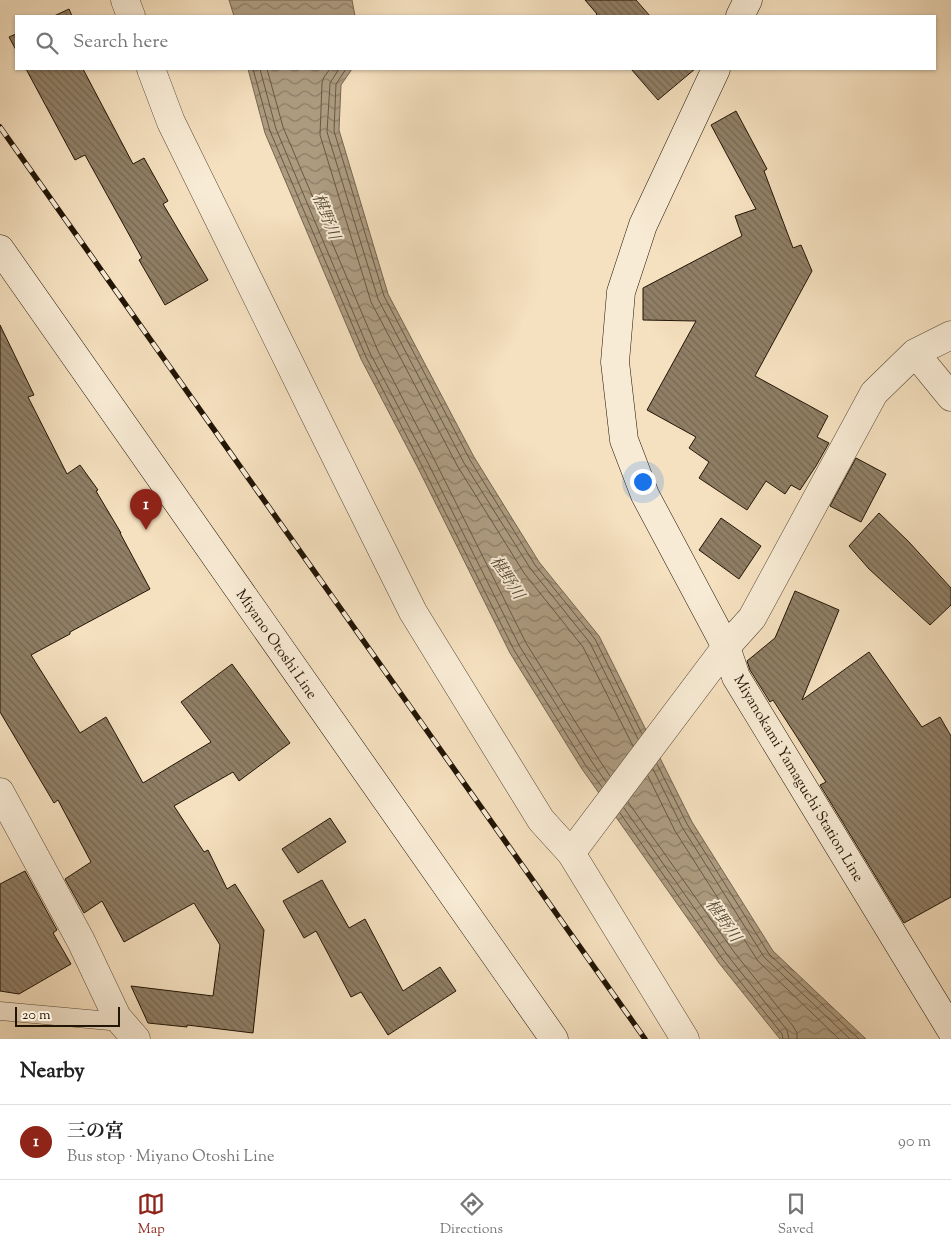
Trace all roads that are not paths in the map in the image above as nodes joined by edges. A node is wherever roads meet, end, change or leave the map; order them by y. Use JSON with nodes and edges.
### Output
{"nodes":[{"id":1,"x":125,"y":0,"type":"edge"},
{"id":2,"x":748,"y":0,"type":"edge"},
{"id":3,"x":131,"y":15,"type":"edge"},
{"id":4,"x":740,"y":15,"type":"edge"},
{"id":5,"x":151,"y":70,"type":"edge"},
{"id":6,"x":716,"y":70,"type":"edge"},
{"id":7,"x":0,"y":249,"type":"edge"},
{"id":8,"x":951,"y":335,"type":"edge"},
{"id":9,"x":915,"y":353,"type":"junction"},
{"id":10,"x":951,"y":397,"type":"edge"},
{"id":11,"x":719,"y":656,"type":"junction"},
{"id":12,"x":0,"y":792,"type":"edge"},
{"id":13,"x":577,"y":845,"type":"junction"},
{"id":14,"x":0,"y":1011,"type":"edge"},
{"id":15,"x":129,"y":1030,"type":"edge"},
{"id":16,"x":951,"y":1030,"type":"edge"},
{"id":17,"x":554,"y":1039,"type":"edge"},
{"id":18,"x":685,"y":1039,"type":"edge"}],
"edges":[{"from":1,"to":3,"type":"street"},
{"from":2,"to":4,"type":"street"},
{"from":5,"to":13,"type":"street"},
{"from":6,"to":11,"type":"street","name":"Miyanokami Yamaguchi Station Line"},
{"from":7,"to":17,"type":"street","name":"Miyano Otoshi Line"},
{"from":8,"to":9,"type":"street"},
{"from":9,"to":10,"type":"street"},
{"from":9,"to":11,"type":"street"},
{"from":11,"to":13,"type":"street"},
{"from":11,"to":16,"type":"street","name":"Miyanokami Yamaguchi Station Line"},
{"from":12,"to":15,"type":"street"},
{"from":13,"to":18,"type":"street"},
{"from":14,"to":15,"type":"lane"}]}
